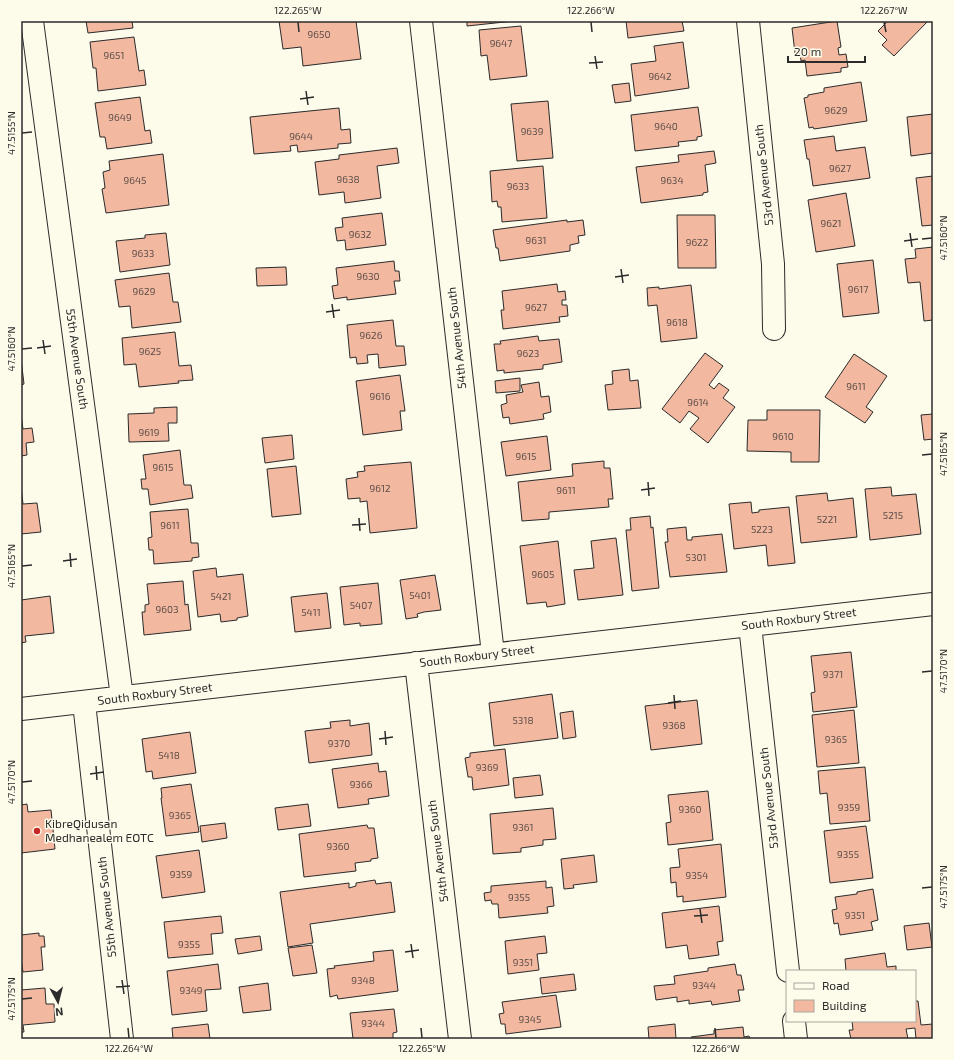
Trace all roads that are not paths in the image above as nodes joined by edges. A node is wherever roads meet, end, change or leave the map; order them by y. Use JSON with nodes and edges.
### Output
{"nodes":[{"id":1,"x":32,"y":21,"type":"edge"},
{"id":2,"x":421,"y":21,"type":"edge"},
{"id":3,"x":748,"y":21,"type":"edge"},
{"id":4,"x":774,"y":329,"type":"dead end"},
{"id":5,"x":933,"y":604,"type":"edge"},
{"id":6,"x":750,"y":625,"type":"junction"},
{"id":7,"x":493,"y":654,"type":"junction"},
{"id":8,"x":416,"y":664,"type":"junction"},
{"id":9,"x":122,"y":698,"type":"junction"},
{"id":10,"x":84,"y":702,"type":"junction"},
{"id":11,"x":21,"y":710,"type":"edge"},
{"id":12,"x":788,"y":970,"type":"edge"},
{"id":13,"x":794,"y":1022,"type":"edge"},
{"id":14,"x":122,"y":1039,"type":"edge"},
{"id":15,"x":460,"y":1039,"type":"edge"},
{"id":16,"x":796,"y":1039,"type":"edge"}],
"edges":[{"from":1,"to":9,"type":"street","name":"55th Avenue South"},
{"from":2,"to":7,"type":"street","name":"54th Avenue South"},
{"from":3,"to":4,"type":"street","name":"53rd Avenue South"},
{"from":5,"to":6,"type":"street","name":"South Roxbury Street"},
{"from":6,"to":7,"type":"street","name":"South Roxbury Street"},
{"from":6,"to":12,"type":"street","name":"53rd Avenue South"},
{"from":7,"to":8,"type":"street","name":"South Roxbury Street"},
{"from":8,"to":9,"type":"street","name":"South Roxbury Street"},
{"from":8,"to":15,"type":"street","name":"54th Avenue South"},
{"from":9,"to":10,"type":"street","name":"South Roxbury Street"},
{"from":10,"to":11,"type":"street","name":"South Roxbury Street"},
{"from":10,"to":14,"type":"street","name":"55th Avenue South"},
{"from":13,"to":16,"type":"street"}]}
